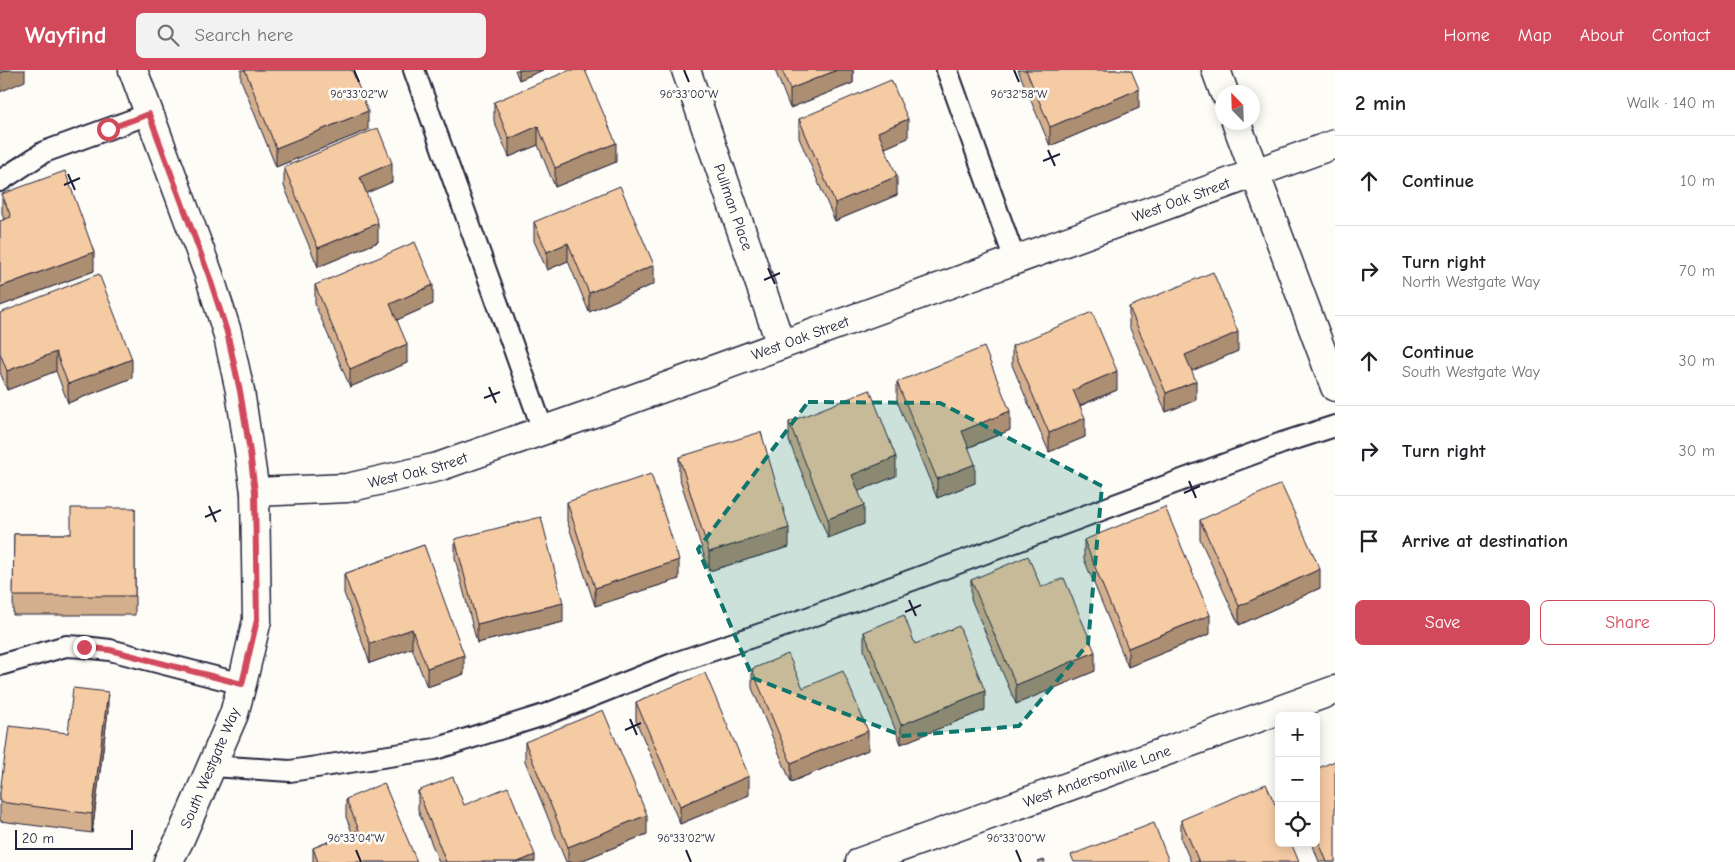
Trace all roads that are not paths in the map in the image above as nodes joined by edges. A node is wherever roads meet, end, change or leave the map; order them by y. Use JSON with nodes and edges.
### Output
{"nodes":[{"id":1,"x":133,"y":70,"type":"edge"},
{"id":2,"x":414,"y":70,"type":"edge"},
{"id":3,"x":686,"y":70,"type":"edge"},
{"id":4,"x":948,"y":70,"type":"edge"},
{"id":5,"x":1216,"y":70,"type":"edge"},
{"id":6,"x":1221,"y":85,"type":"edge"},
{"id":7,"x":149,"y":114,"type":"junction"},
{"id":8,"x":1239,"y":130,"type":"edge"},
{"id":9,"x":1335,"y":144,"type":"edge"},
{"id":10,"x":1255,"y":173,"type":"junction"},
{"id":11,"x":0,"y":181,"type":"edge"},
{"id":12,"x":1016,"y":260,"type":"junction"},
{"id":13,"x":781,"y":345,"type":"junction"},
{"id":14,"x":1335,"y":387,"type":"edge"},
{"id":15,"x":1335,"y":426,"type":"edge"},
{"id":16,"x":543,"y":430,"type":"junction"},
{"id":17,"x":255,"y":492,"type":"junction"},
{"id":18,"x":0,"y":665,"type":"edge"},
{"id":19,"x":242,"y":684,"type":"junction"},
{"id":20,"x":1335,"y":690,"type":"edge"},
{"id":21,"x":212,"y":766,"type":"junction"},
{"id":22,"x":168,"y":862,"type":"edge"},
{"id":23,"x":860,"y":862,"type":"edge"}],
"edges":[{"from":1,"to":7,"type":"street","name":"South Westgate Way"},
{"from":2,"to":16,"type":"lane"},
{"from":3,"to":13,"type":"street","name":"Pullman Place"},
{"from":4,"to":12,"type":"lane"},
{"from":5,"to":6,"type":"street"},
{"from":7,"to":11,"type":"lane"},
{"from":7,"to":17,"type":"street","name":"South Westgate Way"},
{"from":8,"to":10,"type":"street"},
{"from":9,"to":10,"type":"street","name":"West Oak Street"},
{"from":10,"to":12,"type":"street","name":"West Oak Street"},
{"from":10,"to":14,"type":"street"},
{"from":12,"to":13,"type":"street","name":"West Oak Street"},
{"from":13,"to":16,"type":"street","name":"West Oak Street"},
{"from":15,"to":21,"type":"lane"},
{"from":16,"to":17,"type":"street","name":"West Oak Street"},
{"from":17,"to":19,"type":"street","name":"South Westgate Way"},
{"from":18,"to":19,"type":"lane"},
{"from":19,"to":21,"type":"street","name":"South Westgate Way"},
{"from":20,"to":23,"type":"street","name":"West Andersonville Lane"},
{"from":21,"to":22,"type":"street","name":"South Westgate Way"}]}
